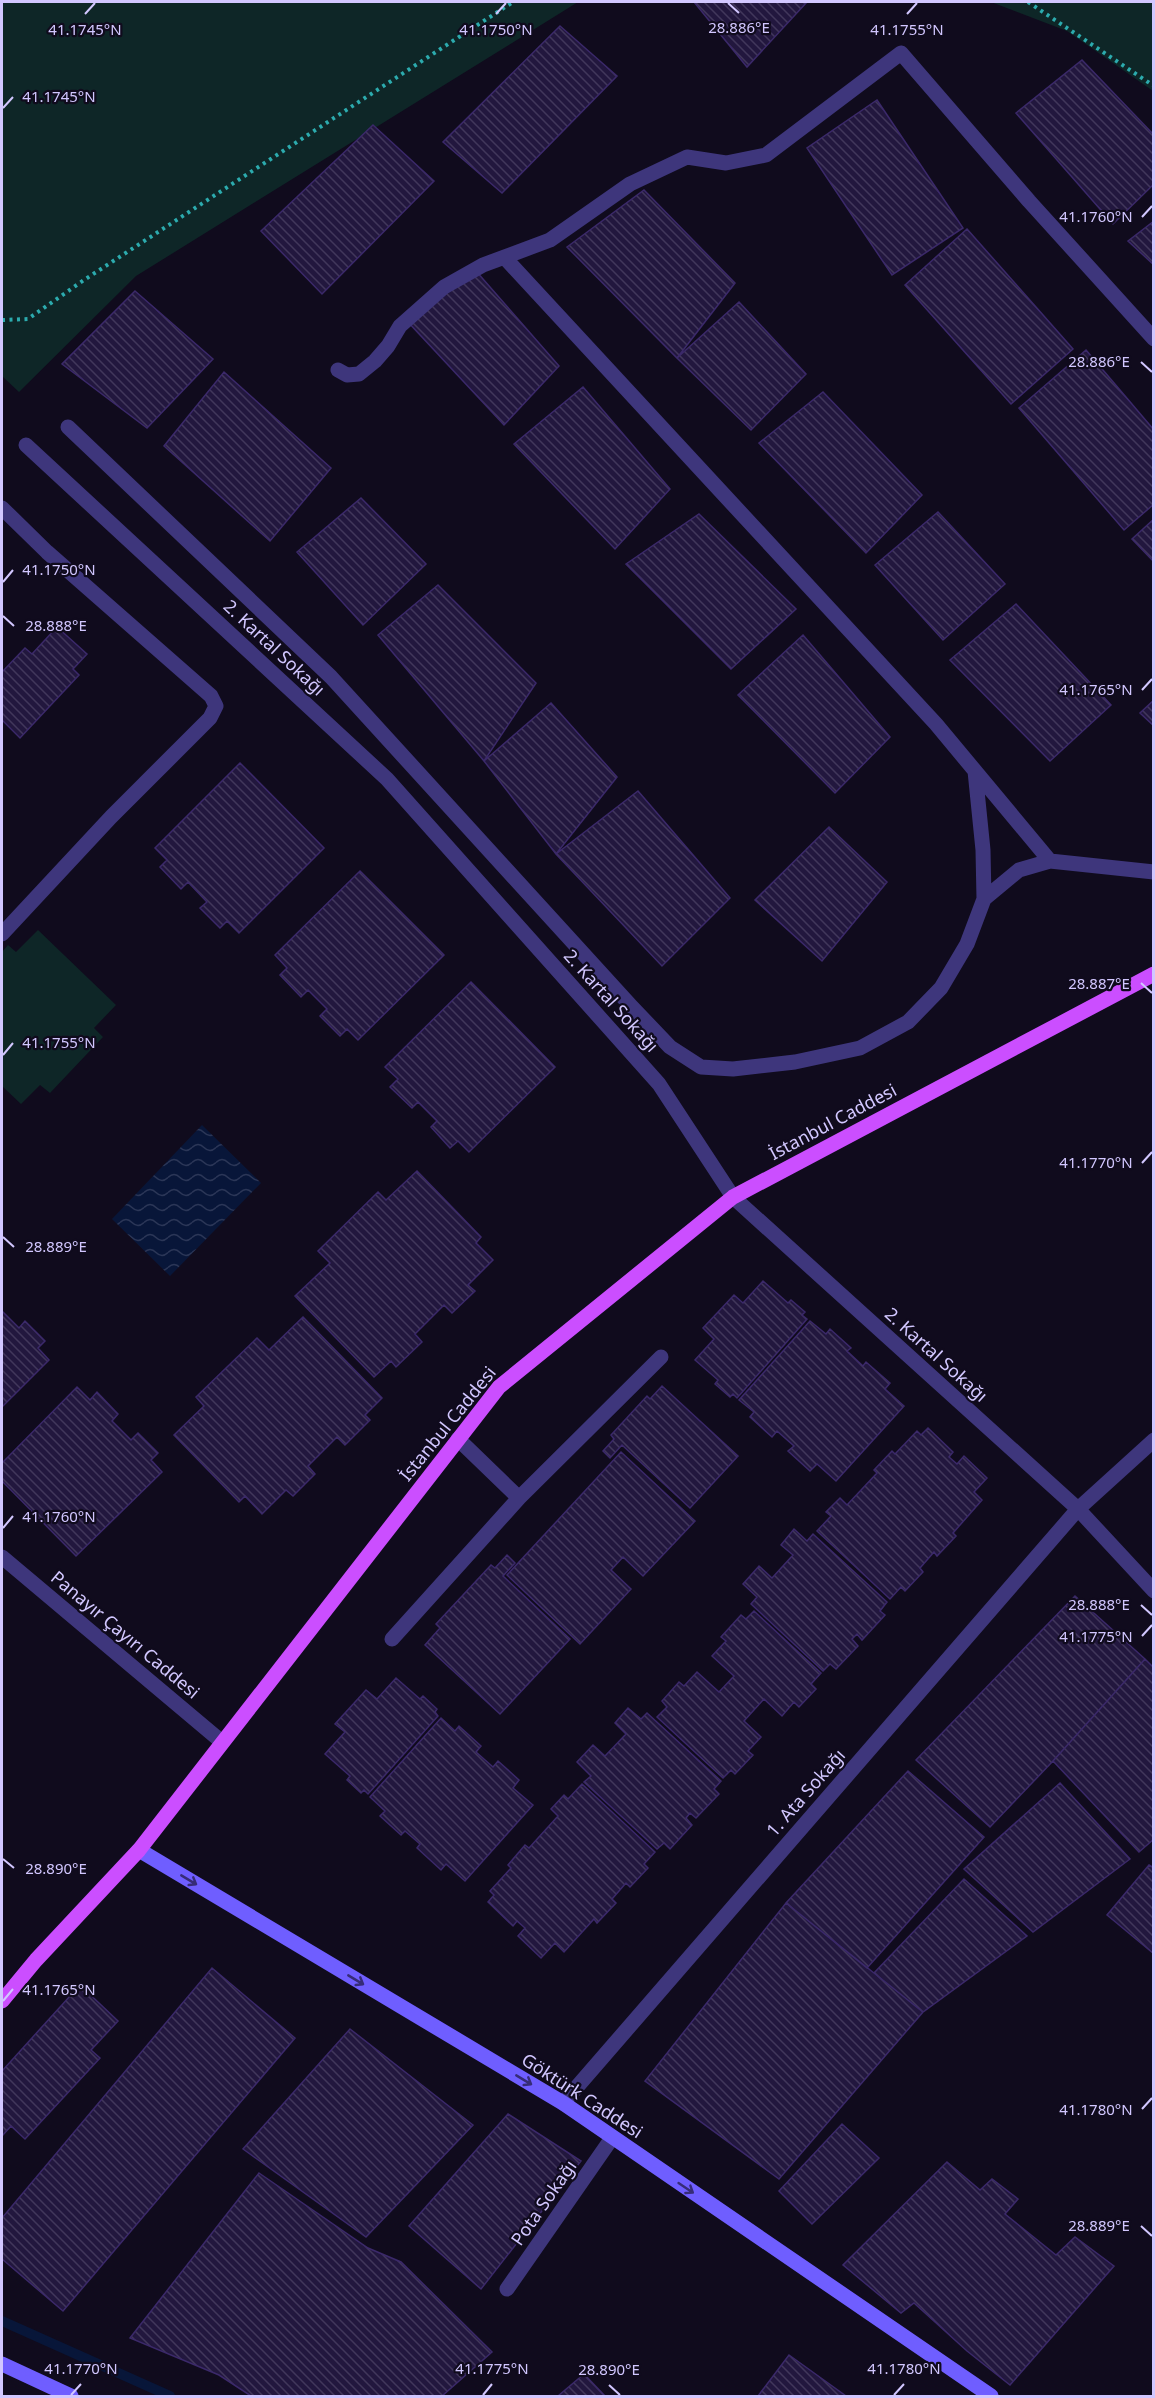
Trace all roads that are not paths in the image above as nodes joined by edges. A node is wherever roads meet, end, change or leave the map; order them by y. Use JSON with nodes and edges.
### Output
{"nodes":[{"id":1,"x":505,"y":258,"type":"junction"},
{"id":2,"x":1154,"y":339,"type":"edge"},
{"id":3,"x":338,"y":370,"type":"dead end"},
{"id":4,"x":69,"y":427,"type":"dead end"},
{"id":5,"x":26,"y":445,"type":"dead end"},
{"id":6,"x":2,"y":508,"type":"edge"},
{"id":7,"x":975,"y":771,"type":"junction"},
{"id":8,"x":1050,"y":861,"type":"junction"},
{"id":9,"x":1154,"y":872,"type":"edge"},
{"id":10,"x":984,"y":899,"type":"junction"},
{"id":11,"x":2,"y":934,"type":"edge"},
{"id":12,"x":1154,"y":974,"type":"edge"},
{"id":13,"x":733,"y":1197,"type":"junction"},
{"id":14,"x":662,"y":1357,"type":"dead end"},
{"id":15,"x":458,"y":1439,"type":"junction"},
{"id":16,"x":1154,"y":1440,"type":"edge"},
{"id":17,"x":519,"y":1498,"type":"junction"},
{"id":18,"x":1078,"y":1509,"type":"junction"},
{"id":19,"x":2,"y":1557,"type":"edge"},
{"id":20,"x":1154,"y":1591,"type":"edge"},
{"id":21,"x":392,"y":1639,"type":"dead end"},
{"id":22,"x":222,"y":1742,"type":"junction"},
{"id":23,"x":139,"y":1850,"type":"junction"},
{"id":24,"x":2,"y":2001,"type":"edge"},
{"id":25,"x":563,"y":2103,"type":"junction"},
{"id":26,"x":612,"y":2138,"type":"junction"},
{"id":27,"x":507,"y":2289,"type":"dead end"},
{"id":28,"x":2,"y":2364,"type":"edge"},
{"id":29,"x":71,"y":2397,"type":"edge"},
{"id":30,"x":991,"y":2397,"type":"edge"}],
"edges":[{"from":1,"to":2,"type":"street"},
{"from":1,"to":3,"type":"street"},
{"from":1,"to":7,"type":"street"},
{"from":4,"to":10,"type":"street"},
{"from":5,"to":13,"type":"street","name":"2. Kartal Sokağı"},
{"from":6,"to":11,"type":"street"},
{"from":7,"to":8,"type":"street"},
{"from":7,"to":10,"type":"street"},
{"from":8,"to":9,"type":"street"},
{"from":8,"to":10,"type":"street"},
{"from":12,"to":13,"type":"main road","name":"İstanbul Caddesi"},
{"from":13,"to":15,"type":"main road","name":"İstanbul Caddesi"},
{"from":13,"to":18,"type":"street","name":"2. Kartal Sokağı"},
{"from":14,"to":17,"type":"street"},
{"from":15,"to":17,"type":"street"},
{"from":15,"to":22,"type":"main road","name":"İstanbul Caddesi"},
{"from":16,"to":18,"type":"street","name":"1. Ata Sokağı"},
{"from":17,"to":21,"type":"street"},
{"from":18,"to":20,"type":"street","name":"2. Kartal Sokağı"},
{"from":18,"to":25,"type":"street","name":"1. Ata Sokağı"},
{"from":19,"to":22,"type":"street","name":"Panayır Çayırı Caddesi"},
{"from":22,"to":23,"type":"main road","name":"İstanbul Caddesi"},
{"from":23,"to":24,"type":"main road","name":"İstanbul Caddesi"},
{"from":23,"to":25,"type":"main road","name":"Göktürk Caddesi","one_way":true},
{"from":25,"to":26,"type":"main road","name":"Göktürk Caddesi"},
{"from":26,"to":27,"type":"street","name":"Pota Sokağı"},
{"from":26,"to":30,"type":"main road","name":"Göktürk Caddesi","one_way":true},
{"from":28,"to":29,"type":"main road"}]}
